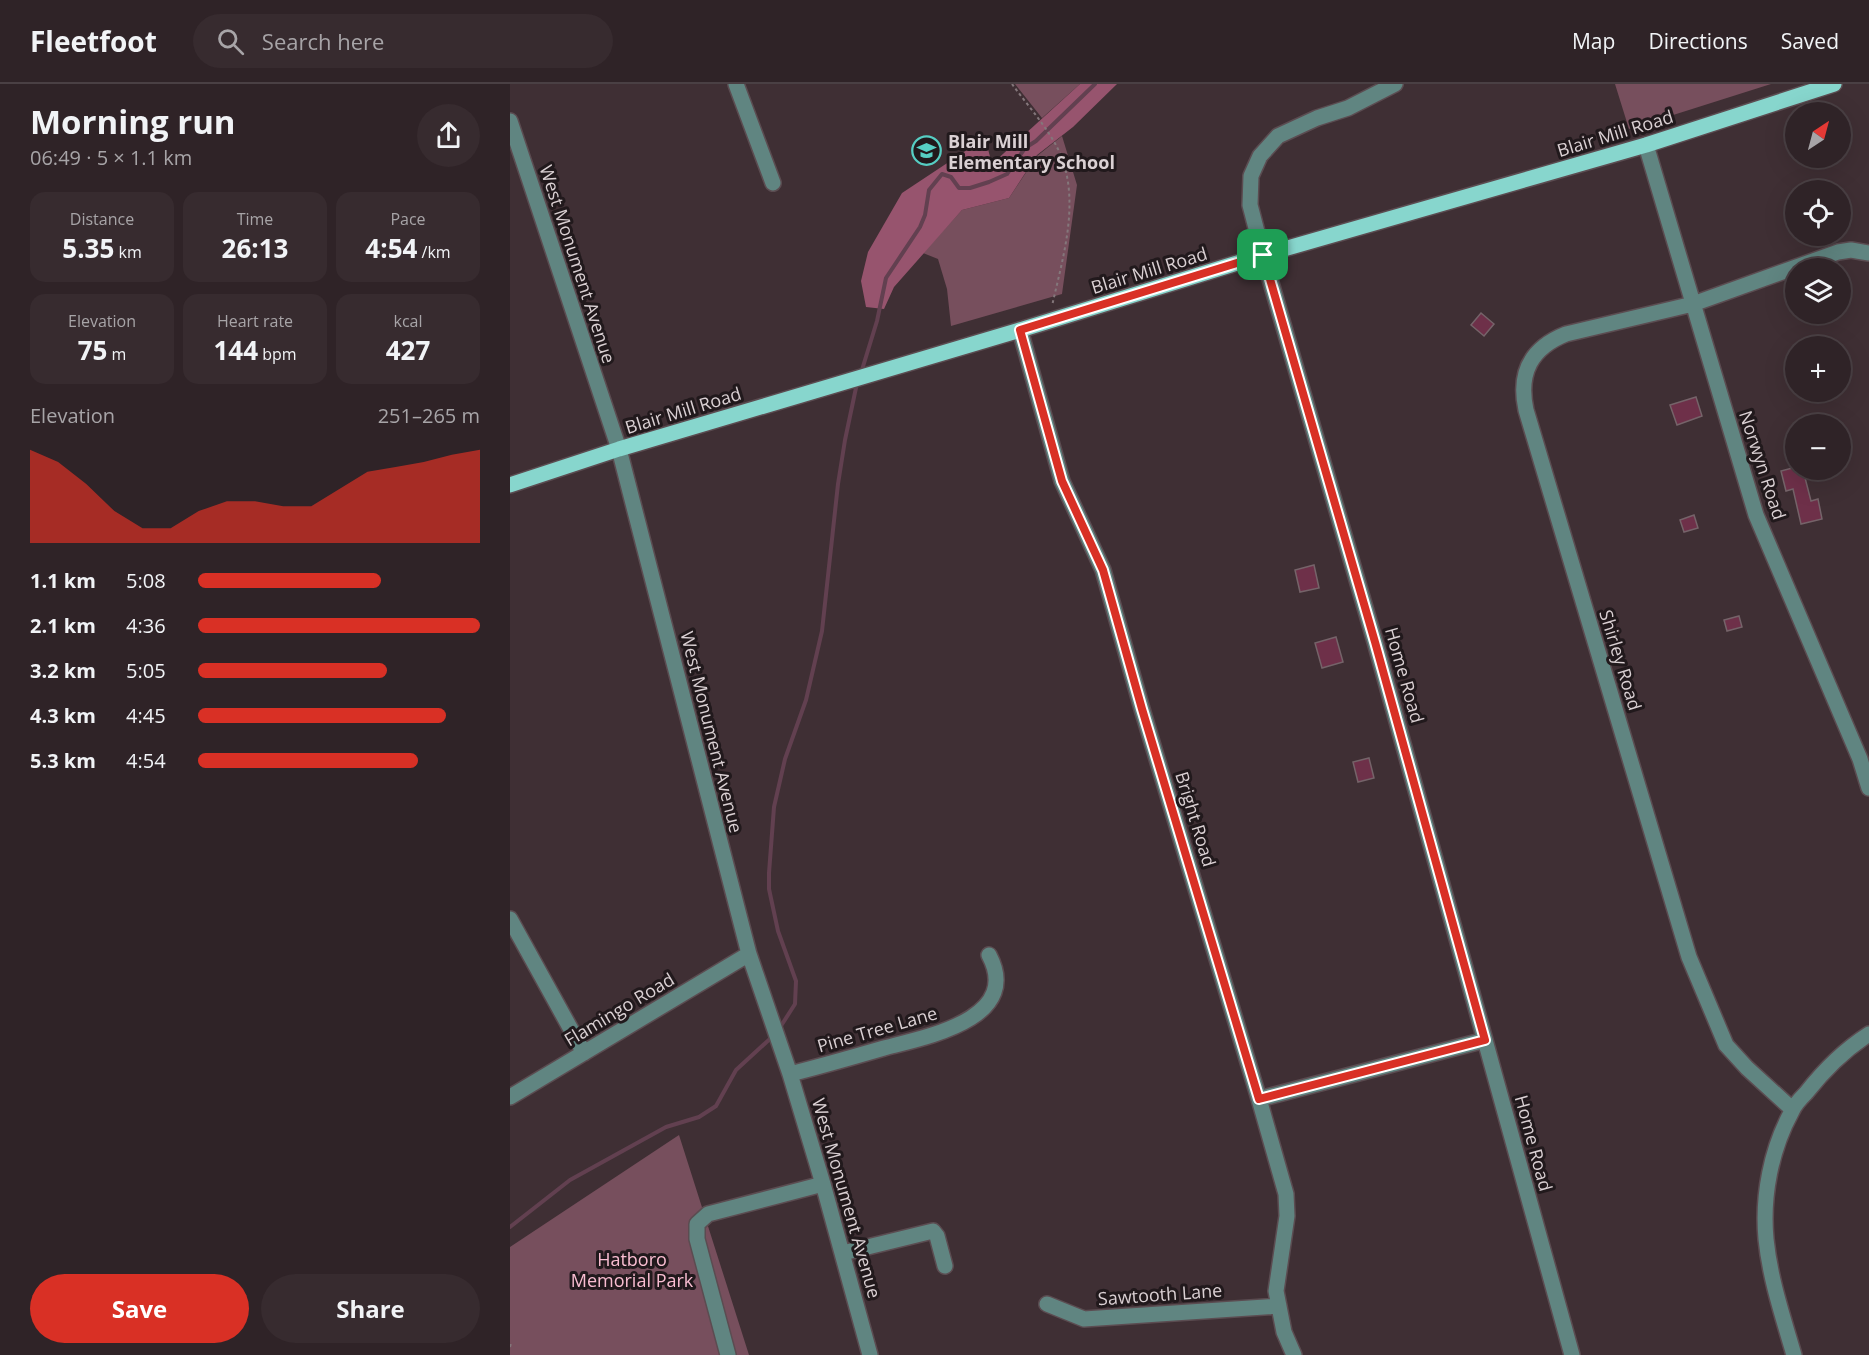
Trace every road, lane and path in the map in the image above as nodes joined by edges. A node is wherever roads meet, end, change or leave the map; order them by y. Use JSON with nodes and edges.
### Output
{"nodes":[{"id":1,"x":736,"y":84,"type":"edge"},
{"id":2,"x":1012,"y":84,"type":"edge"},
{"id":3,"x":1395,"y":84,"type":"edge"},
{"id":4,"x":1834,"y":84,"type":"edge"},
{"id":5,"x":510,"y":121,"type":"edge"},
{"id":6,"x":1646,"y":145,"type":"junction"},
{"id":7,"x":773,"y":183,"type":"dead end"},
{"id":8,"x":1869,"y":253,"type":"edge"},
{"id":9,"x":1263,"y":255,"type":"junction"},
{"id":10,"x":1693,"y":304,"type":"junction"},
{"id":11,"x":1048,"y":321,"type":"junction"},
{"id":12,"x":1020,"y":330,"type":"junction"},
{"id":13,"x":619,"y":449,"type":"junction"},
{"id":14,"x":510,"y":485,"type":"edge"},
{"id":15,"x":1869,"y":788,"type":"edge"},
{"id":16,"x":510,"y":919,"type":"edge"},
{"id":17,"x":749,"y":954,"type":"junction"},
{"id":18,"x":989,"y":955,"type":"dead end"},
{"id":19,"x":1869,"y":1034,"type":"edge"},
{"id":20,"x":1485,"y":1040,"type":"junction"},
{"id":21,"x":584,"y":1053,"type":"junction"},
{"id":22,"x":790,"y":1074,"type":"junction"},
{"id":23,"x":510,"y":1098,"type":"edge"},
{"id":24,"x":1259,"y":1099,"type":"junction"},
{"id":25,"x":1792,"y":1109,"type":"junction"},
{"id":26,"x":823,"y":1184,"type":"junction"},
{"id":27,"x":843,"y":1253,"type":"junction"},
{"id":28,"x":945,"y":1266,"type":"dead end"},
{"id":29,"x":1047,"y":1304,"type":"dead end"},
{"id":30,"x":1279,"y":1306,"type":"junction"},
{"id":31,"x":728,"y":1355,"type":"edge"},
{"id":32,"x":870,"y":1355,"type":"edge"},
{"id":33,"x":1294,"y":1355,"type":"edge"},
{"id":34,"x":1572,"y":1355,"type":"edge"},
{"id":35,"x":1794,"y":1355,"type":"edge"}],
"edges":[{"from":1,"to":7,"type":"street"},
{"from":2,"to":11,"type":"path"},
{"from":3,"to":9,"type":"street","name":"Home Road"},
{"from":4,"to":6,"type":"main road","name":"Blair Mill Road"},
{"from":5,"to":13,"type":"street","name":"West Monument Avenue"},
{"from":6,"to":9,"type":"main road","name":"Blair Mill Road"},
{"from":6,"to":10,"type":"street","name":"Norwyn Road"},
{"from":8,"to":10,"type":"street","name":"Shirley Road"},
{"from":9,"to":11,"type":"main road","name":"Blair Mill Road"},
{"from":9,"to":20,"type":"street","name":"Home Road"},
{"from":10,"to":15,"type":"street","name":"Norwyn Road"},
{"from":10,"to":25,"type":"street","name":"Shirley Road"},
{"from":11,"to":12,"type":"main road","name":"Blair Mill Road"},
{"from":12,"to":13,"type":"main road","name":"Blair Mill Road"},
{"from":12,"to":24,"type":"street","name":"Bright Road"},
{"from":13,"to":14,"type":"main road","name":"Blair Mill Road"},
{"from":13,"to":17,"type":"street","name":"West Monument Avenue"},
{"from":16,"to":21,"type":"street"},
{"from":17,"to":21,"type":"street","name":"Flamingo Road"},
{"from":17,"to":22,"type":"street","name":"West Monument Avenue"},
{"from":18,"to":22,"type":"street","name":"Pine Tree Lane"},
{"from":19,"to":25,"type":"street"},
{"from":20,"to":24,"type":"street"},
{"from":20,"to":34,"type":"street","name":"Home Road"},
{"from":21,"to":23,"type":"street","name":"Flamingo Road"},
{"from":22,"to":26,"type":"street","name":"West Monument Avenue"},
{"from":24,"to":30,"type":"street","name":"Bright Road"},
{"from":25,"to":35,"type":"street"},
{"from":26,"to":27,"type":"street","name":"West Monument Avenue"},
{"from":26,"to":31,"type":"street"},
{"from":27,"to":28,"type":"street"},
{"from":27,"to":32,"type":"street","name":"West Monument Avenue"},
{"from":29,"to":30,"type":"street","name":"Sawtooth Lane"},
{"from":30,"to":33,"type":"street","name":"Bright Road"}]}
